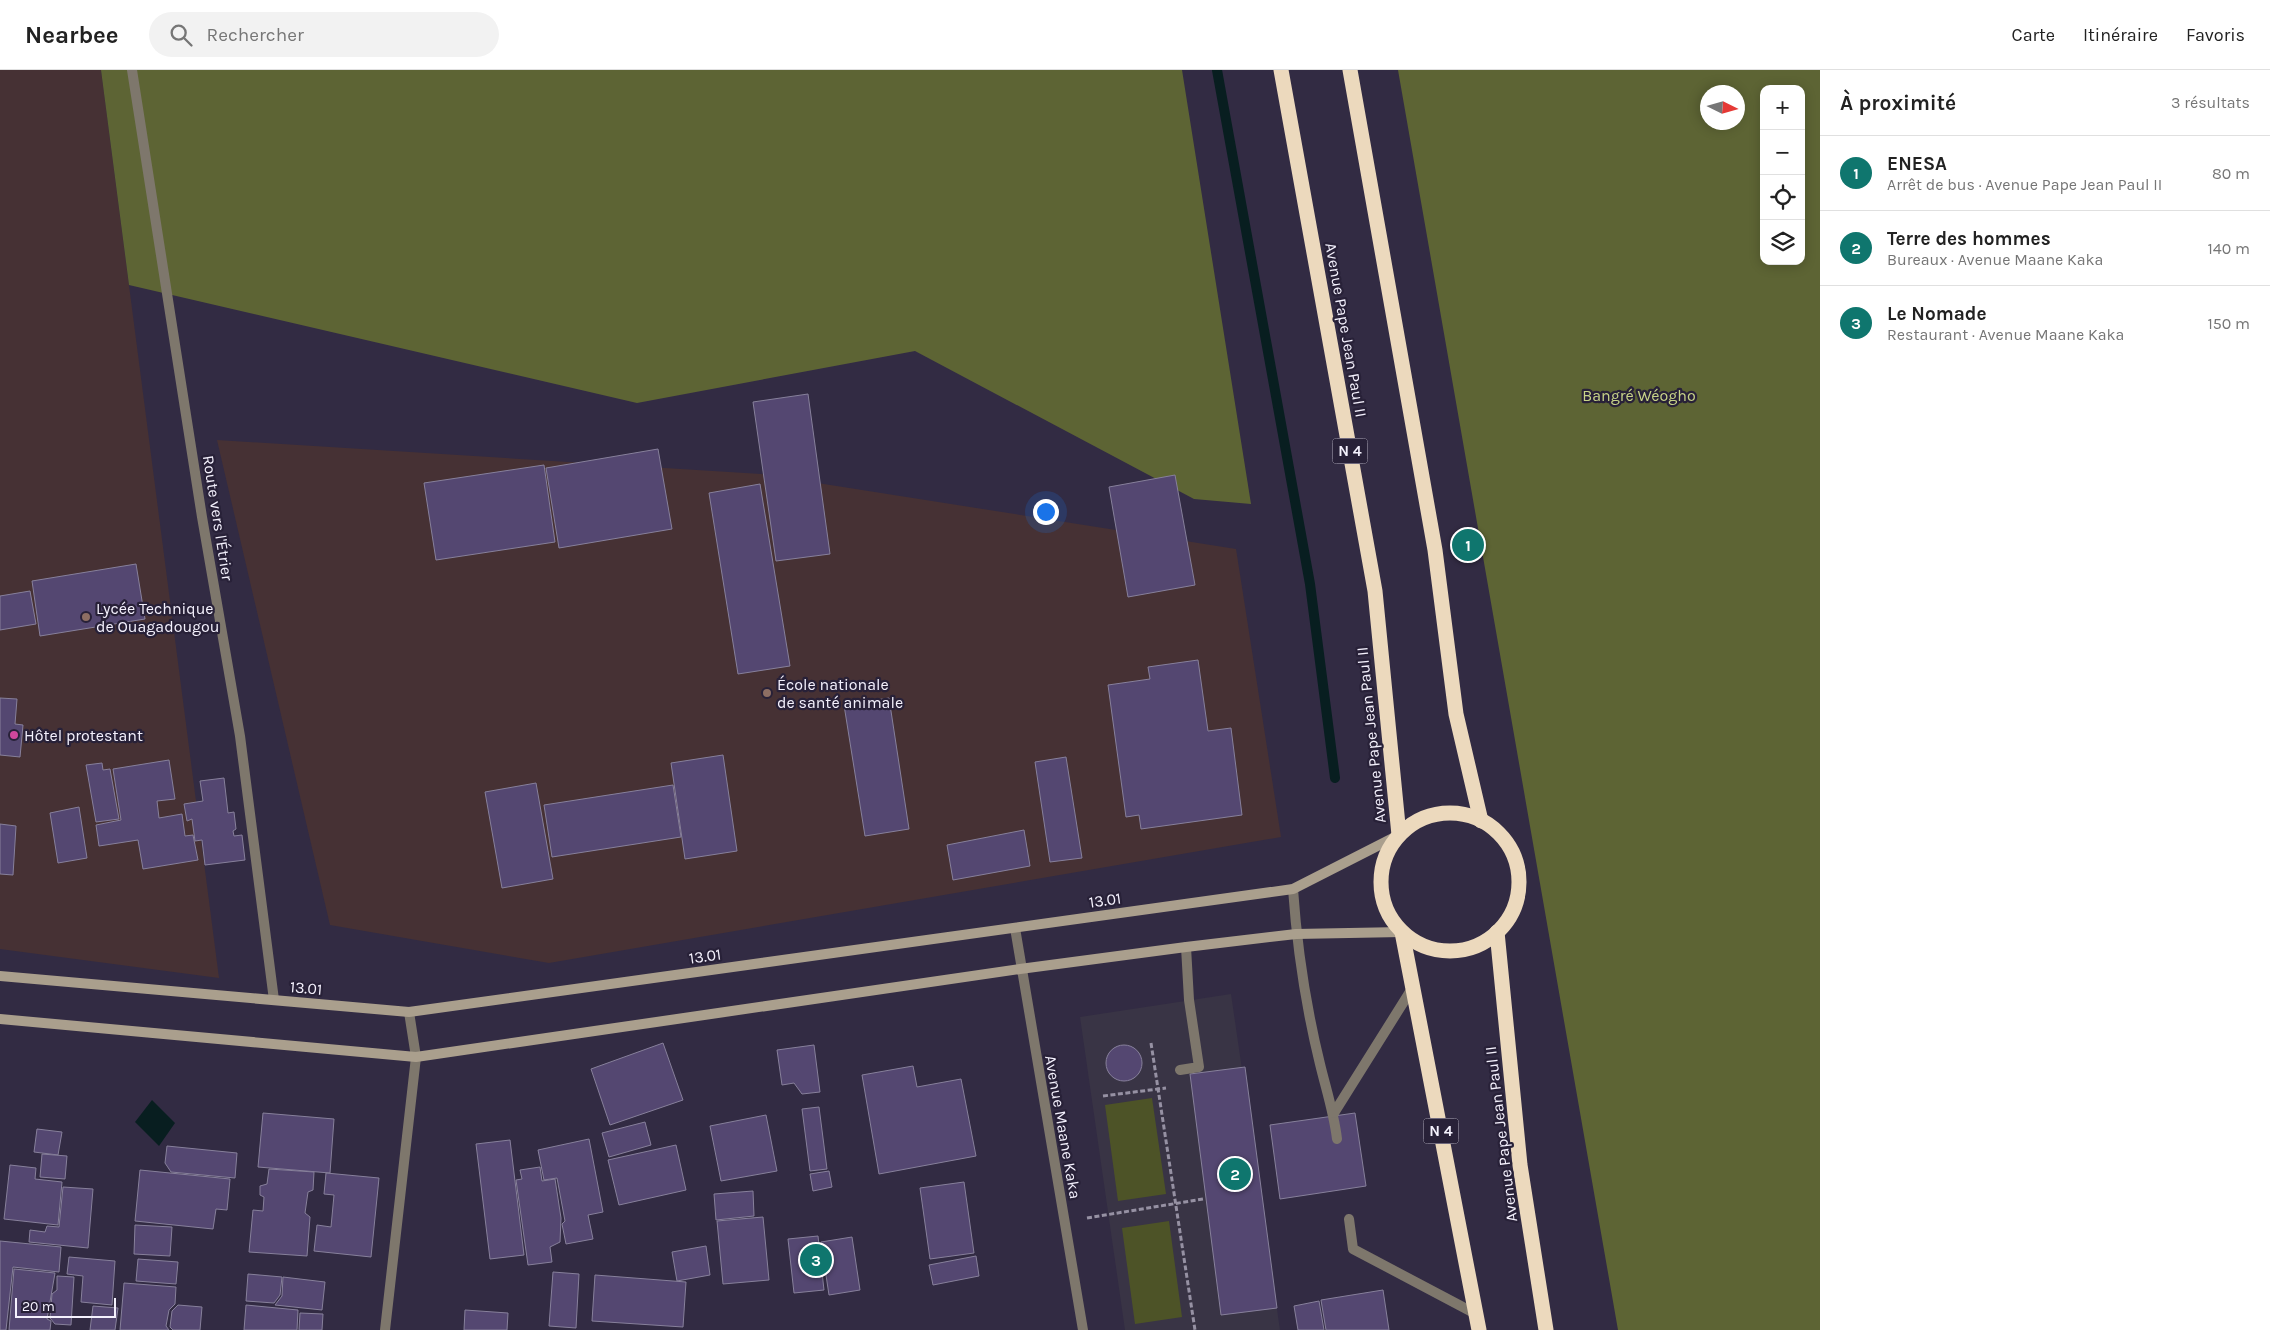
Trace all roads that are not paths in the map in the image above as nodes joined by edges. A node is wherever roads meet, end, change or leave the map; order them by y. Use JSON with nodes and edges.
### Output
{"nodes":[{"id":1,"x":132,"y":70,"type":"edge"},
{"id":2,"x":1281,"y":70,"type":"edge"},
{"id":3,"x":1350,"y":70,"type":"edge"},
{"id":4,"x":1481,"y":821,"type":"junction"},
{"id":5,"x":1399,"y":835,"type":"junction"},
{"id":6,"x":1293,"y":889,"type":"junction"},
{"id":7,"x":1014,"y":928,"type":"junction"},
{"id":8,"x":1402,"y":932,"type":"junction"},
{"id":9,"x":1497,"y":932,"type":"junction"},
{"id":10,"x":1296,"y":934,"type":"junction"},
{"id":11,"x":1186,"y":947,"type":"junction"},
{"id":12,"x":1020,"y":969,"type":"junction"},
{"id":13,"x":0,"y":976,"type":"edge"},
{"id":14,"x":1414,"y":986,"type":"junction"},
{"id":15,"x":274,"y":1000,"type":"junction"},
{"id":16,"x":409,"y":1012,"type":"junction"},
{"id":17,"x":0,"y":1019,"type":"edge"},
{"id":18,"x":416,"y":1057,"type":"junction"},
{"id":19,"x":1180,"y":1070,"type":"road end"},
{"id":20,"x":1334,"y":1113,"type":"junction"},
{"id":21,"x":1338,"y":1139,"type":"dead end"},
{"id":22,"x":1348,"y":1219,"type":"dead end"},
{"id":23,"x":1476,"y":1314,"type":"junction"},
{"id":24,"x":385,"y":1330,"type":"edge"},
{"id":25,"x":1083,"y":1330,"type":"edge"},
{"id":26,"x":1479,"y":1330,"type":"edge"},
{"id":27,"x":1546,"y":1330,"type":"edge"}],
"edges":[{"from":1,"to":15,"type":"street","name":"Route vers l'Étrier"},
{"from":2,"to":5,"type":"highway","name":"Avenue Pape Jean Paul II","number":"N 4"},
{"from":3,"to":4,"type":"highway"},
{"from":4,"to":5,"type":"highway","name":"Avenue Pape Jean Paul II","number":"N 4"},
{"from":4,"to":9,"type":"highway","name":"Avenue Pape Jean Paul II","number":"N 4"},
{"from":5,"to":6,"type":"street","name":"13.01"},
{"from":5,"to":8,"type":"highway","name":"Avenue Pape Jean Paul II","number":"N 4"},
{"from":6,"to":7,"type":"street","name":"13.01"},
{"from":6,"to":10,"type":"street"},
{"from":7,"to":12,"type":"street","name":"Avenue Maane Kaka"},
{"from":7,"to":16,"type":"street","name":"13.01"},
{"from":8,"to":9,"type":"highway","name":"Avenue Pape Jean Paul II","number":"N 4"},
{"from":8,"to":10,"type":"street"},
{"from":8,"to":14,"type":"highway","name":"Avenue Pape Jean Paul II","number":"N 4"},
{"from":9,"to":27,"type":"highway","name":"Avenue Pape Jean Paul II"},
{"from":10,"to":11,"type":"street"},
{"from":10,"to":20,"type":"street"},
{"from":11,"to":12,"type":"street"},
{"from":11,"to":19,"type":"street"},
{"from":12,"to":18,"type":"street"},
{"from":12,"to":25,"type":"street","name":"Avenue Maane Kaka"},
{"from":13,"to":15,"type":"street","name":"13.01"},
{"from":14,"to":20,"type":"street"},
{"from":14,"to":23,"type":"highway","name":"Avenue Pape Jean Paul II","number":"N 4"},
{"from":15,"to":16,"type":"street","name":"13.01"},
{"from":16,"to":18,"type":"street"},
{"from":17,"to":18,"type":"street"},
{"from":18,"to":24,"type":"street"},
{"from":20,"to":21,"type":"street"},
{"from":22,"to":23,"type":"street"},
{"from":23,"to":26,"type":"highway","name":"Avenue Pape Jean Paul II","number":"N 4"}]}
